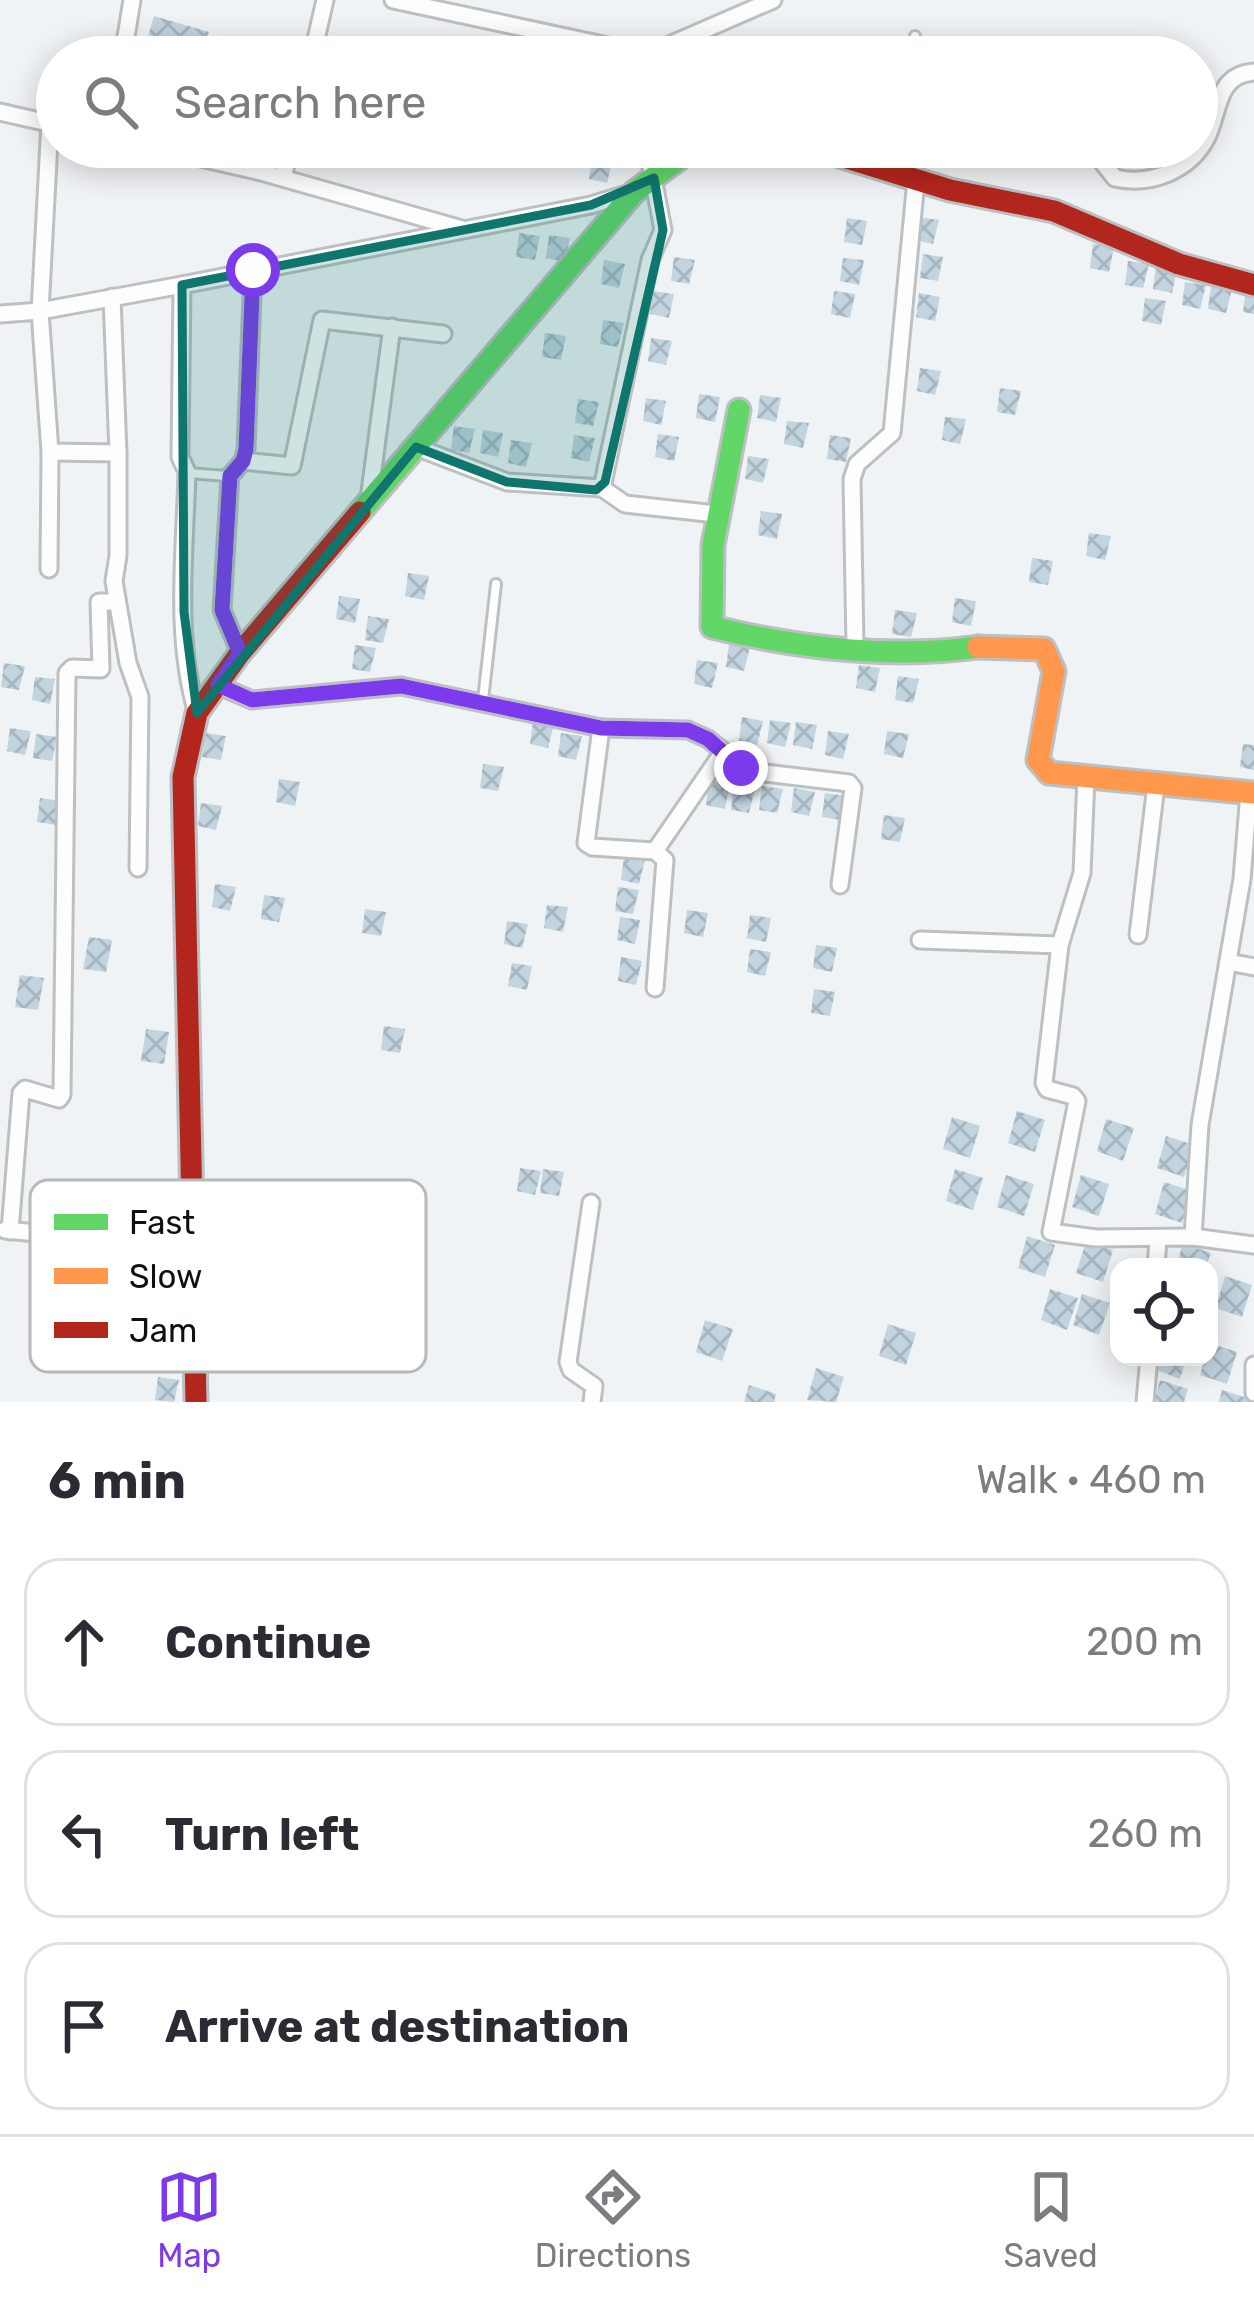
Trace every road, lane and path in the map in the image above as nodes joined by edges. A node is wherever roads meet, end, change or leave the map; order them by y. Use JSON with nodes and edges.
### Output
{"nodes":[{"id":1,"x":132,"y":0,"type":"edge"},
{"id":2,"x":326,"y":0,"type":"edge"},
{"id":3,"x":393,"y":0,"type":"edge"},
{"id":4,"x":773,"y":0,"type":"edge"},
{"id":5,"x":126,"y":36,"type":"edge"},
{"id":6,"x":317,"y":36,"type":"edge"},
{"id":7,"x":561,"y":36,"type":"edge"},
{"id":8,"x":689,"y":36,"type":"edge"},
{"id":9,"x":1254,"y":72,"type":"edge"},
{"id":10,"x":1218,"y":105,"type":"edge"},
{"id":11,"x":0,"y":112,"type":"edge"},
{"id":12,"x":36,"y":117,"type":"edge"},
{"id":13,"x":51,"y":168,"type":"edge"},
{"id":14,"x":241,"y":168,"type":"edge"},
{"id":15,"x":285,"y":168,"type":"edge"},
{"id":16,"x":652,"y":168,"type":"edge"},
{"id":17,"x":667,"y":168,"type":"edge"},
{"id":18,"x":880,"y":168,"type":"edge"},
{"id":19,"x":908,"y":168,"type":"edge"},
{"id":20,"x":1107,"y":168,"type":"edge"},
{"id":21,"x":1173,"y":168,"type":"edge"},
{"id":22,"x":909,"y":177,"type":"junction"},
{"id":23,"x":283,"y":178,"type":"junction"},
{"id":24,"x":654,"y":178,"type":"junction"},
{"id":25,"x":634,"y":192,"type":"junction"},
{"id":26,"x":401,"y":212,"type":"junction"},
{"id":27,"x":465,"y":230,"type":"junction"},
{"id":28,"x":418,"y":239,"type":"junction"},
{"id":29,"x":253,"y":270,"type":"junction"},
{"id":30,"x":182,"y":285,"type":"junction"},
{"id":31,"x":1254,"y":285,"type":"edge"},
{"id":32,"x":112,"y":297,"type":"junction"},
{"id":33,"x":40,"y":311,"type":"junction"},
{"id":34,"x":0,"y":314,"type":"edge"},
{"id":35,"x":392,"y":327,"type":"junction"},
{"id":36,"x":443,"y":334,"type":"dead end"},
{"id":37,"x":739,"y":410,"type":"dead end"},
{"id":38,"x":416,"y":447,"type":"junction"},
{"id":39,"x":50,"y":452,"type":"junction"},
{"id":40,"x":118,"y":453,"type":"junction"},
{"id":41,"x":243,"y":461,"type":"junction"},
{"id":42,"x":187,"y":472,"type":"junction"},
{"id":43,"x":230,"y":476,"type":"junction"},
{"id":44,"x":602,"y":488,"type":"junction"},
{"id":45,"x":369,"y":502,"type":"junction"},
{"id":46,"x":716,"y":514,"type":"junction"},
{"id":47,"x":49,"y":569,"type":"dead end"},
{"id":48,"x":496,"y":584,"type":"dead end"},
{"id":49,"x":117,"y":602,"type":"junction"},
{"id":50,"x":855,"y":645,"type":"junction"},
{"id":51,"x":240,"y":653,"type":"junction"},
{"id":52,"x":218,"y":685,"type":"junction"},
{"id":53,"x":483,"y":702,"type":"junction"},
{"id":54,"x":197,"y":713,"type":"junction"},
{"id":55,"x":601,"y":728,"type":"junction"},
{"id":56,"x":723,"y":752,"type":"junction"},
{"id":57,"x":1086,"y":777,"type":"junction"},
{"id":58,"x":1156,"y":785,"type":"junction"},
{"id":59,"x":1252,"y":793,"type":"edge"},
{"id":60,"x":655,"y":851,"type":"junction"},
{"id":61,"x":138,"y":868,"type":"dead end"},
{"id":62,"x":840,"y":885,"type":"dead end"},
{"id":63,"x":1138,"y":934,"type":"dead end"},
{"id":64,"x":920,"y":940,"type":"dead end"},
{"id":65,"x":1060,"y":945,"type":"junction"},
{"id":66,"x":1228,"y":962,"type":"junction"},
{"id":67,"x":1254,"y":967,"type":"edge"},
{"id":68,"x":655,"y":988,"type":"dead end"},
{"id":69,"x":192,"y":1180,"type":"edge"},
{"id":70,"x":591,"y":1203,"type":"dead end"},
{"id":71,"x":5,"y":1230,"type":"edge"},
{"id":72,"x":1192,"y":1237,"type":"junction"},
{"id":73,"x":1158,"y":1239,"type":"junction"},
{"id":74,"x":1254,"y":1245,"type":"edge"},
{"id":75,"x":1157,"y":1258,"type":"edge"},
{"id":76,"x":1254,"y":1365,"type":"edge"},
{"id":77,"x":1148,"y":1366,"type":"edge"},
{"id":78,"x":195,"y":1372,"type":"edge"},
{"id":79,"x":1254,"y":1393,"type":"edge"},
{"id":80,"x":196,"y":1402,"type":"edge"},
{"id":81,"x":592,"y":1402,"type":"edge"},
{"id":82,"x":1145,"y":1402,"type":"edge"}],
"edges":[{"from":1,"to":5,"type":"street"},
{"from":2,"to":6,"type":"street"},
{"from":3,"to":7,"type":"street"},
{"from":4,"to":8,"type":"street"},
{"from":9,"to":10,"type":"street"},
{"from":11,"to":12,"type":"street"},
{"from":13,"to":33,"type":"street"},
{"from":14,"to":23,"type":"street"},
{"from":15,"to":23,"type":"street"},
{"from":16,"to":24,"type":"street"},
{"from":17,"to":24,"type":"street"},
{"from":18,"to":22,"type":"street"},
{"from":19,"to":22,"type":"lane"},
{"from":20,"to":21,"type":"street"},
{"from":22,"to":31,"type":"street"},
{"from":22,"to":50,"type":"street"},
{"from":23,"to":26,"type":"street"},
{"from":24,"to":25,"type":"street"},
{"from":24,"to":44,"type":"street"},
{"from":25,"to":27,"type":"street"},
{"from":25,"to":38,"type":"street"},
{"from":26,"to":27,"type":"street"},
{"from":26,"to":28,"type":"street"},
{"from":27,"to":28,"type":"street"},
{"from":28,"to":29,"type":"street"},
{"from":29,"to":30,"type":"street"},
{"from":29,"to":41,"type":"street"},
{"from":30,"to":32,"type":"street"},
{"from":30,"to":42,"type":"street"},
{"from":32,"to":33,"type":"street"},
{"from":32,"to":40,"type":"street"},
{"from":33,"to":34,"type":"street"},
{"from":33,"to":39,"type":"street"},
{"from":35,"to":36,"type":"street"},
{"from":35,"to":41,"type":"street"},
{"from":35,"to":45,"type":"street"},
{"from":37,"to":46,"type":"street"},
{"from":38,"to":44,"type":"street"},
{"from":38,"to":45,"type":"street"},
{"from":39,"to":40,"type":"street"},
{"from":39,"to":47,"type":"street"},
{"from":40,"to":49,"type":"street"},
{"from":41,"to":43,"type":"street"},
{"from":42,"to":43,"type":"lane"},
{"from":42,"to":54,"type":"street"},
{"from":43,"to":51,"type":"street"},
{"from":44,"to":46,"type":"street"},
{"from":45,"to":51,"type":"street"},
{"from":46,"to":50,"type":"street"},
{"from":48,"to":53,"type":"lane"},
{"from":49,"to":61,"type":"street"},
{"from":49,"to":71,"type":"street"},
{"from":50,"to":57,"type":"street"},
{"from":51,"to":52,"type":"street"},
{"from":52,"to":53,"type":"street"},
{"from":52,"to":54,"type":"street"},
{"from":53,"to":55,"type":"street"},
{"from":54,"to":69,"type":"street"},
{"from":55,"to":56,"type":"street"},
{"from":55,"to":60,"type":"street"},
{"from":56,"to":60,"type":"street"},
{"from":56,"to":62,"type":"street"},
{"from":57,"to":58,"type":"street"},
{"from":57,"to":65,"type":"street"},
{"from":58,"to":59,"type":"street"},
{"from":58,"to":63,"type":"street"},
{"from":59,"to":66,"type":"street"},
{"from":60,"to":68,"type":"street"},
{"from":64,"to":65,"type":"street"},
{"from":65,"to":73,"type":"street"},
{"from":66,"to":67,"type":"street"},
{"from":66,"to":72,"type":"street"},
{"from":70,"to":81,"type":"street"},
{"from":72,"to":73,"type":"street"},
{"from":72,"to":74,"type":"street"},
{"from":73,"to":75,"type":"street"},
{"from":76,"to":79,"type":"street"},
{"from":77,"to":82,"type":"street"},
{"from":78,"to":80,"type":"street"}]}
